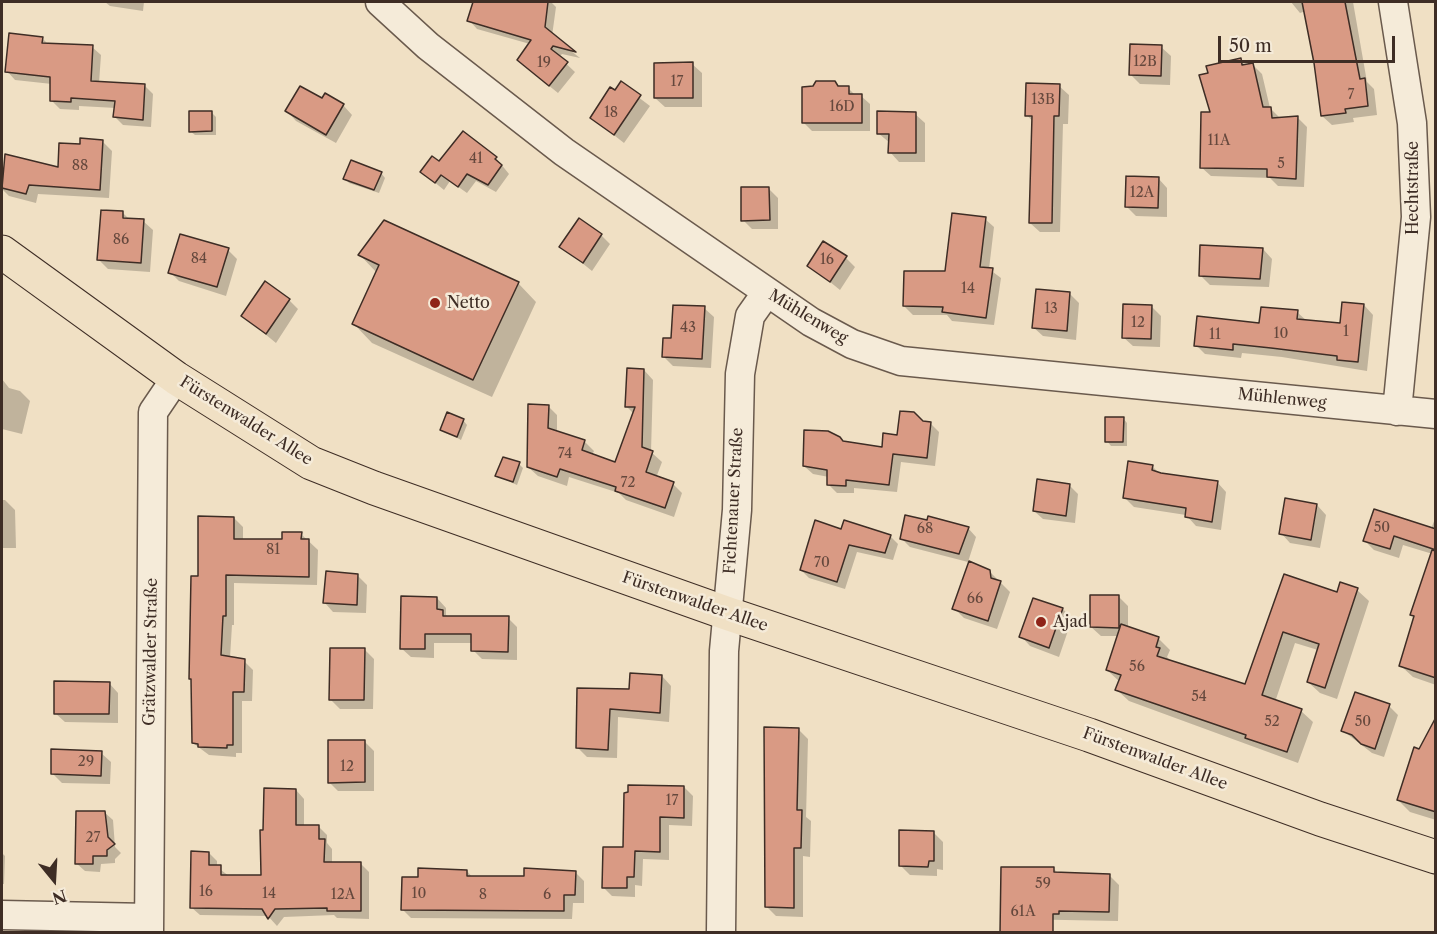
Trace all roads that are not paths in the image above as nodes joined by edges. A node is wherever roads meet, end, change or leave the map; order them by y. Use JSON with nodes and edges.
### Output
{"nodes":[{"id":1,"x":380,"y":2,"type":"edge"},
{"id":2,"x":1393,"y":2,"type":"edge"},
{"id":3,"x":2,"y":252,"type":"edge"},
{"id":4,"x":766,"y":292,"type":"junction"},
{"id":5,"x":176,"y":378,"type":"junction"},
{"id":6,"x":1397,"y":411,"type":"junction"},
{"id":7,"x":1436,"y":414,"type":"edge"},
{"id":8,"x":726,"y":613,"type":"junction"},
{"id":9,"x":1436,"y":857,"type":"edge"},
{"id":10,"x":2,"y":915,"type":"edge"},
{"id":11,"x":149,"y":925,"type":"edge"},
{"id":12,"x":721,"y":933,"type":"edge"}],
"edges":[{"from":1,"to":4,"type":"street","name":"Mühlenweg"},
{"from":2,"to":6,"type":"street","name":"Hechtstraße"},
{"from":3,"to":5,"type":"main road","name":"Fürstenwalder Allee"},
{"from":4,"to":6,"type":"street","name":"Mühlenweg"},
{"from":4,"to":8,"type":"street","name":"Fichtenauer Straße"},
{"from":5,"to":8,"type":"main road","name":"Fürstenwalder Allee"},
{"from":5,"to":11,"type":"street","name":"Grätzwalder Straße"},
{"from":6,"to":7,"type":"street","name":"Mühlenweg"},
{"from":8,"to":9,"type":"main road","name":"Fürstenwalder Allee"},
{"from":8,"to":12,"type":"street","name":"Fichtenauer Straße"},
{"from":10,"to":11,"type":"street"}]}
